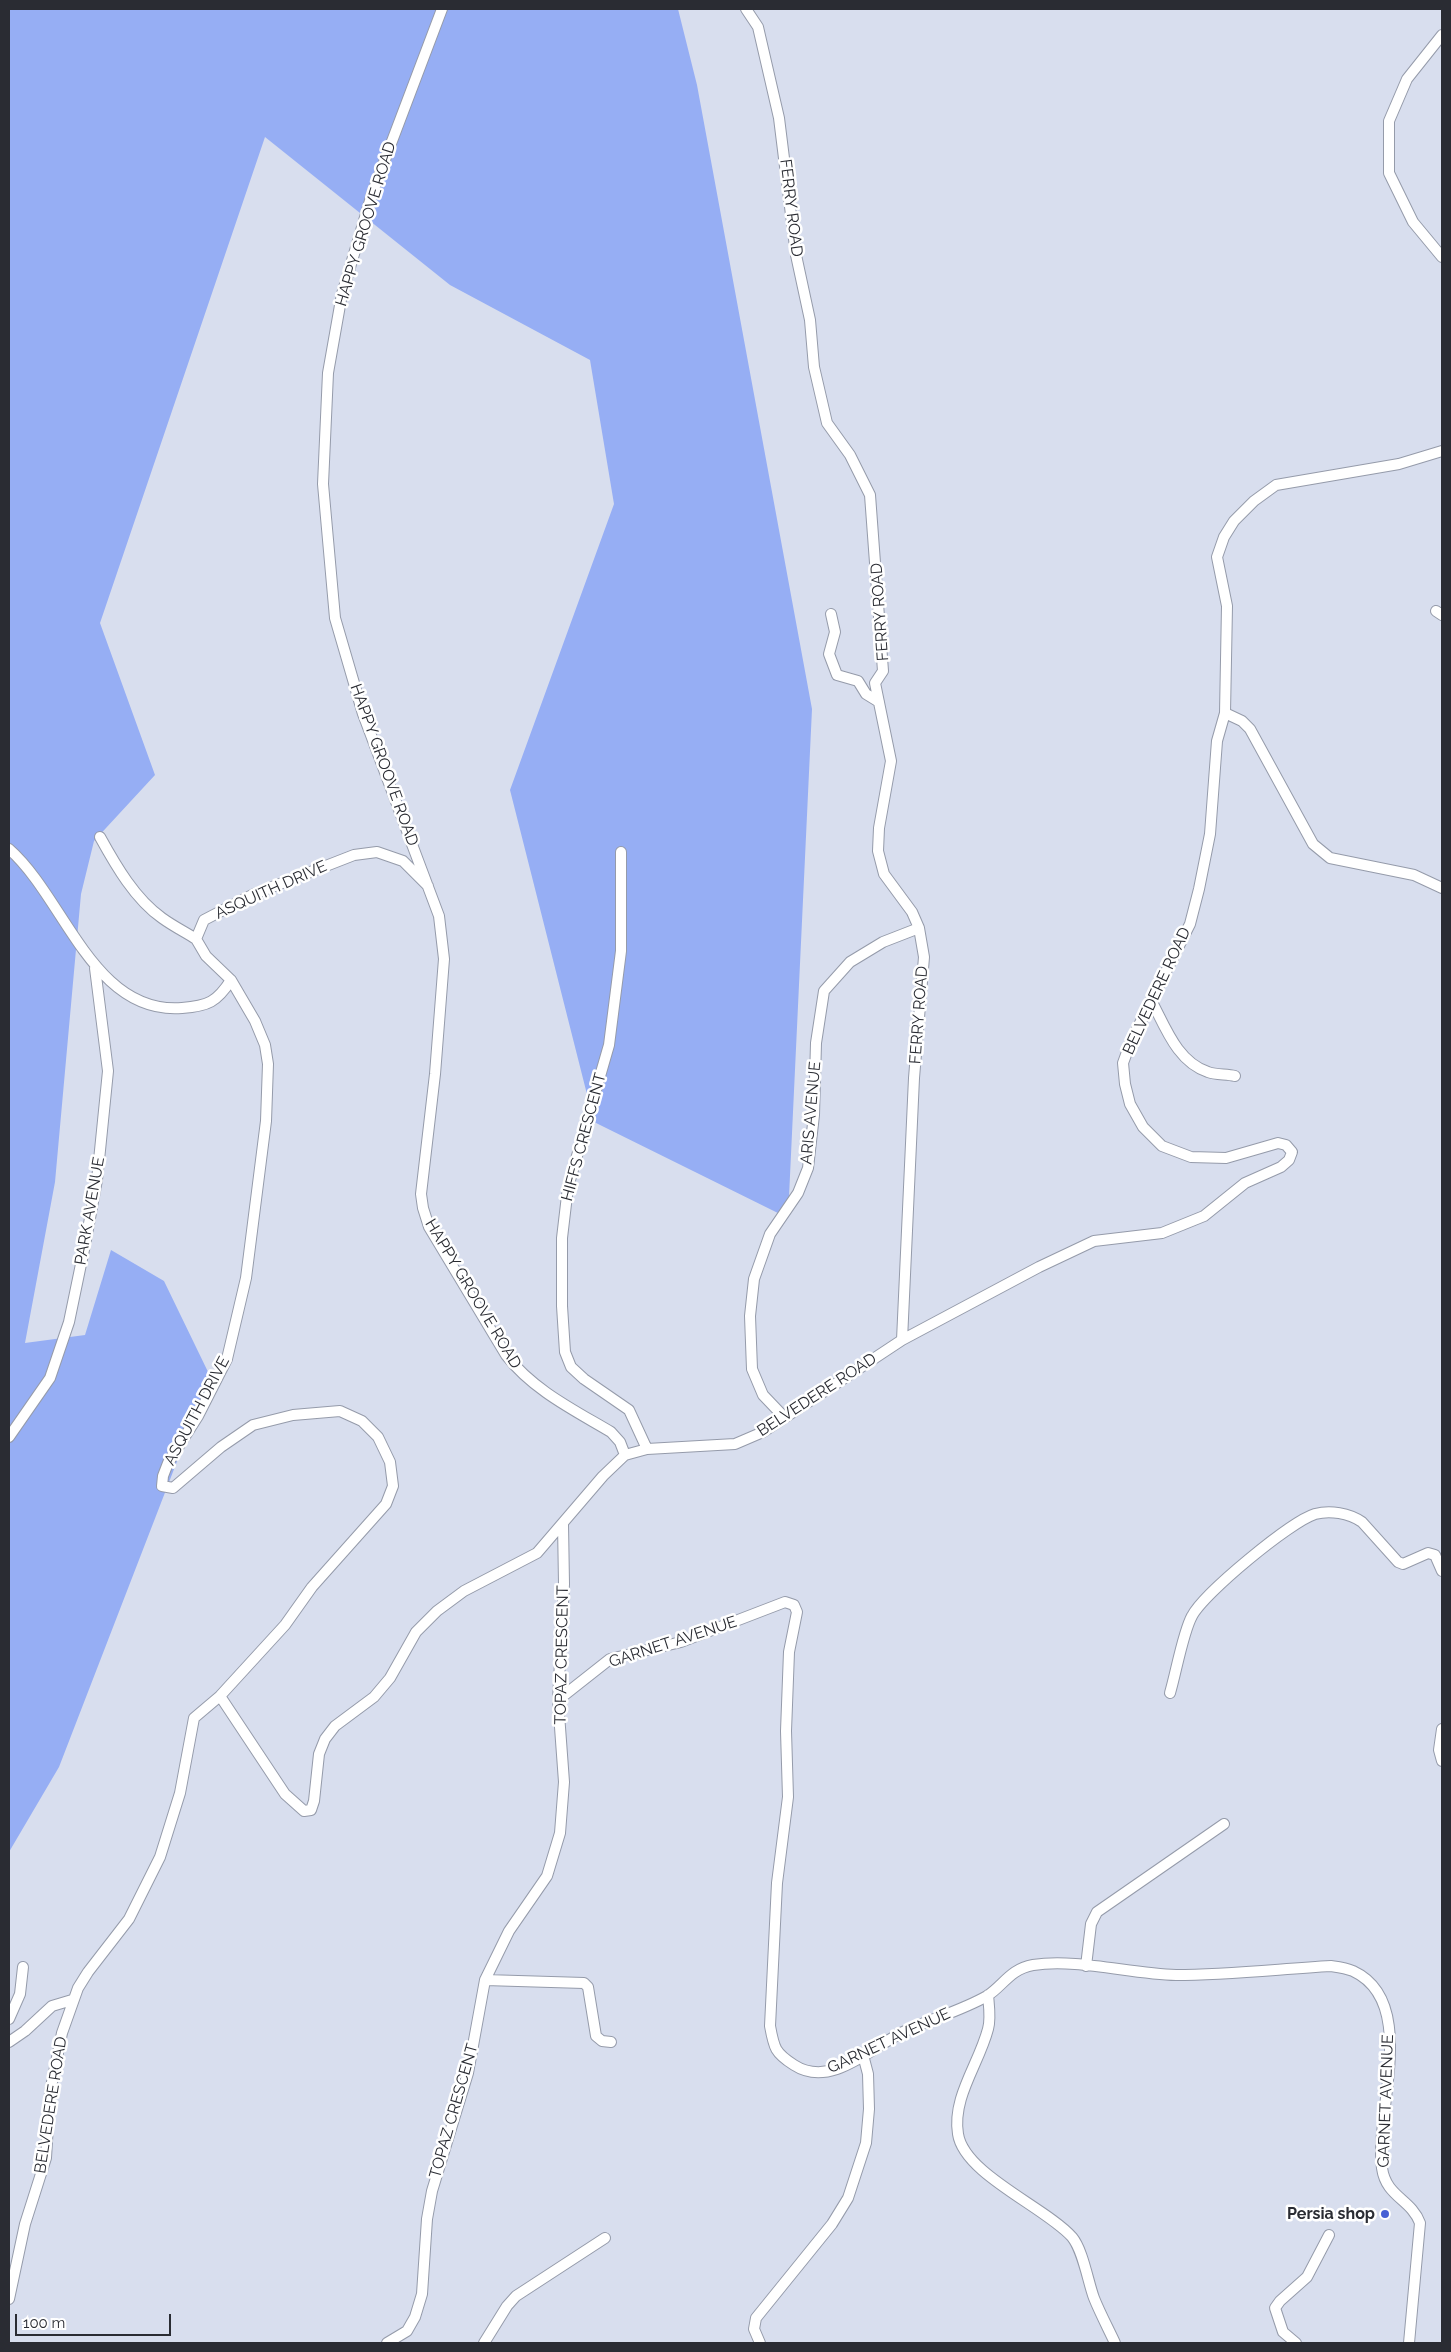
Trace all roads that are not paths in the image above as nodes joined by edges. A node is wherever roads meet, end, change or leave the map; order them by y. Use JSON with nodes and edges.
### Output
{"nodes":[{"id":1,"x":442,"y":9,"type":"edge"},
{"id":2,"x":746,"y":9,"type":"edge"},
{"id":3,"x":1442,"y":35,"type":"edge"},
{"id":4,"x":1442,"y":257,"type":"edge"},
{"id":5,"x":1442,"y":451,"type":"edge"},
{"id":6,"x":831,"y":614,"type":"dead end"},
{"id":7,"x":879,"y":702,"type":"junction"},
{"id":8,"x":1224,"y":713,"type":"junction"},
{"id":9,"x":100,"y":837,"type":"dead end"},
{"id":10,"x":9,"y":849,"type":"edge"},
{"id":11,"x":621,"y":852,"type":"dead end"},
{"id":12,"x":428,"y":886,"type":"junction"},
{"id":13,"x":1442,"y":888,"type":"edge"},
{"id":14,"x":920,"y":928,"type":"junction"},
{"id":15,"x":196,"y":939,"type":"junction"},
{"id":16,"x":95,"y":968,"type":"junction"},
{"id":17,"x":231,"y":980,"type":"junction"},
{"id":18,"x":1151,"y":1000,"type":"junction"},
{"id":19,"x":1235,"y":1076,"type":"dead end"},
{"id":20,"x":902,"y":1340,"type":"junction"},
{"id":21,"x":784,"y":1417,"type":"junction"},
{"id":22,"x":9,"y":1437,"type":"edge"},
{"id":23,"x":648,"y":1449,"type":"junction"},
{"id":24,"x":625,"y":1455,"type":"junction"},
{"id":25,"x":564,"y":1524,"type":"junction"},
{"id":26,"x":1442,"y":1571,"type":"edge"},
{"id":27,"x":1170,"y":1693,"type":"dead end"},
{"id":28,"x":220,"y":1696,"type":"junction"},
{"id":29,"x":558,"y":1700,"type":"junction"},
{"id":30,"x":1442,"y":1729,"type":"edge"},
{"id":31,"x":1442,"y":1761,"type":"edge"},
{"id":32,"x":1224,"y":1824,"type":"dead end"},
{"id":33,"x":1086,"y":1966,"type":"junction"},
{"id":34,"x":23,"y":1967,"type":"dead end"},
{"id":35,"x":485,"y":1980,"type":"junction"},
{"id":36,"x":988,"y":1995,"type":"junction"},
{"id":37,"x":72,"y":2000,"type":"junction"},
{"id":38,"x":9,"y":2019,"type":"edge"},
{"id":39,"x":9,"y":2042,"type":"edge"},
{"id":40,"x":611,"y":2042,"type":"dead end"},
{"id":41,"x":863,"y":2055,"type":"junction"},
{"id":42,"x":1329,"y":2236,"type":"dead end"},
{"id":43,"x":605,"y":2238,"type":"dead end"},
{"id":44,"x":9,"y":2300,"type":"edge"},
{"id":45,"x":387,"y":2343,"type":"edge"},
{"id":46,"x":484,"y":2343,"type":"edge"},
{"id":47,"x":760,"y":2343,"type":"edge"},
{"id":48,"x":1114,"y":2343,"type":"edge"},
{"id":49,"x":1296,"y":2343,"type":"edge"},
{"id":50,"x":1409,"y":2343,"type":"edge"}],
"edges":[{"from":1,"to":12,"type":"street","name":"HAPPY GROOVE ROAD"},
{"from":2,"to":7,"type":"street","name":"FERRY ROAD"},
{"from":3,"to":4,"type":"street"},
{"from":5,"to":8,"type":"street","name":"BELVEDERE ROAD"},
{"from":6,"to":7,"type":"street"},
{"from":7,"to":14,"type":"street","name":"FERRY ROAD"},
{"from":8,"to":13,"type":"street"},
{"from":8,"to":18,"type":"street","name":"BELVEDERE ROAD"},
{"from":9,"to":15,"type":"street"},
{"from":10,"to":16,"type":"street"},
{"from":11,"to":23,"type":"street","name":"HIFFS CRESCENT"},
{"from":12,"to":15,"type":"street","name":"ASQUITH DRIVE"},
{"from":12,"to":24,"type":"street","name":"HAPPY GROOVE ROAD"},
{"from":14,"to":20,"type":"street","name":"FERRY ROAD"},
{"from":14,"to":21,"type":"street","name":"ARIS AVENUE"},
{"from":15,"to":17,"type":"street","name":"ASQUITH DRIVE"},
{"from":16,"to":17,"type":"street"},
{"from":16,"to":22,"type":"street","name":"PARK AVENUE"},
{"from":17,"to":28,"type":"street","name":"ASQUITH DRIVE"},
{"from":18,"to":19,"type":"street"},
{"from":18,"to":20,"type":"street","name":"BELVEDERE ROAD"},
{"from":20,"to":21,"type":"street","name":"BELVEDERE ROAD"},
{"from":21,"to":23,"type":"street","name":"BELVEDERE ROAD"},
{"from":23,"to":24,"type":"street","name":"BELVEDERE ROAD"},
{"from":24,"to":25,"type":"street","name":"BELVEDERE ROAD"},
{"from":25,"to":28,"type":"street","name":"BELVEDERE ROAD"},
{"from":25,"to":29,"type":"street","name":"TOPAZ CRESCENT"},
{"from":26,"to":27,"type":"street"},
{"from":28,"to":37,"type":"street","name":"BELVEDERE ROAD"},
{"from":29,"to":35,"type":"street","name":"TOPAZ CRESCENT"},
{"from":29,"to":41,"type":"street","name":"GARNET AVENUE"},
{"from":30,"to":31,"type":"street"},
{"from":32,"to":33,"type":"street"},
{"from":33,"to":36,"type":"street","name":"GARNET AVENUE"},
{"from":33,"to":50,"type":"street","name":"GARNET AVENUE"},
{"from":34,"to":38,"type":"street"},
{"from":35,"to":40,"type":"street"},
{"from":35,"to":45,"type":"street","name":"TOPAZ CRESCENT"},
{"from":36,"to":41,"type":"street","name":"GARNET AVENUE"},
{"from":36,"to":48,"type":"street"},
{"from":37,"to":39,"type":"street"},
{"from":37,"to":44,"type":"street","name":"BELVEDERE ROAD"},
{"from":41,"to":47,"type":"street"},
{"from":42,"to":49,"type":"street"},
{"from":43,"to":46,"type":"street"}]}
